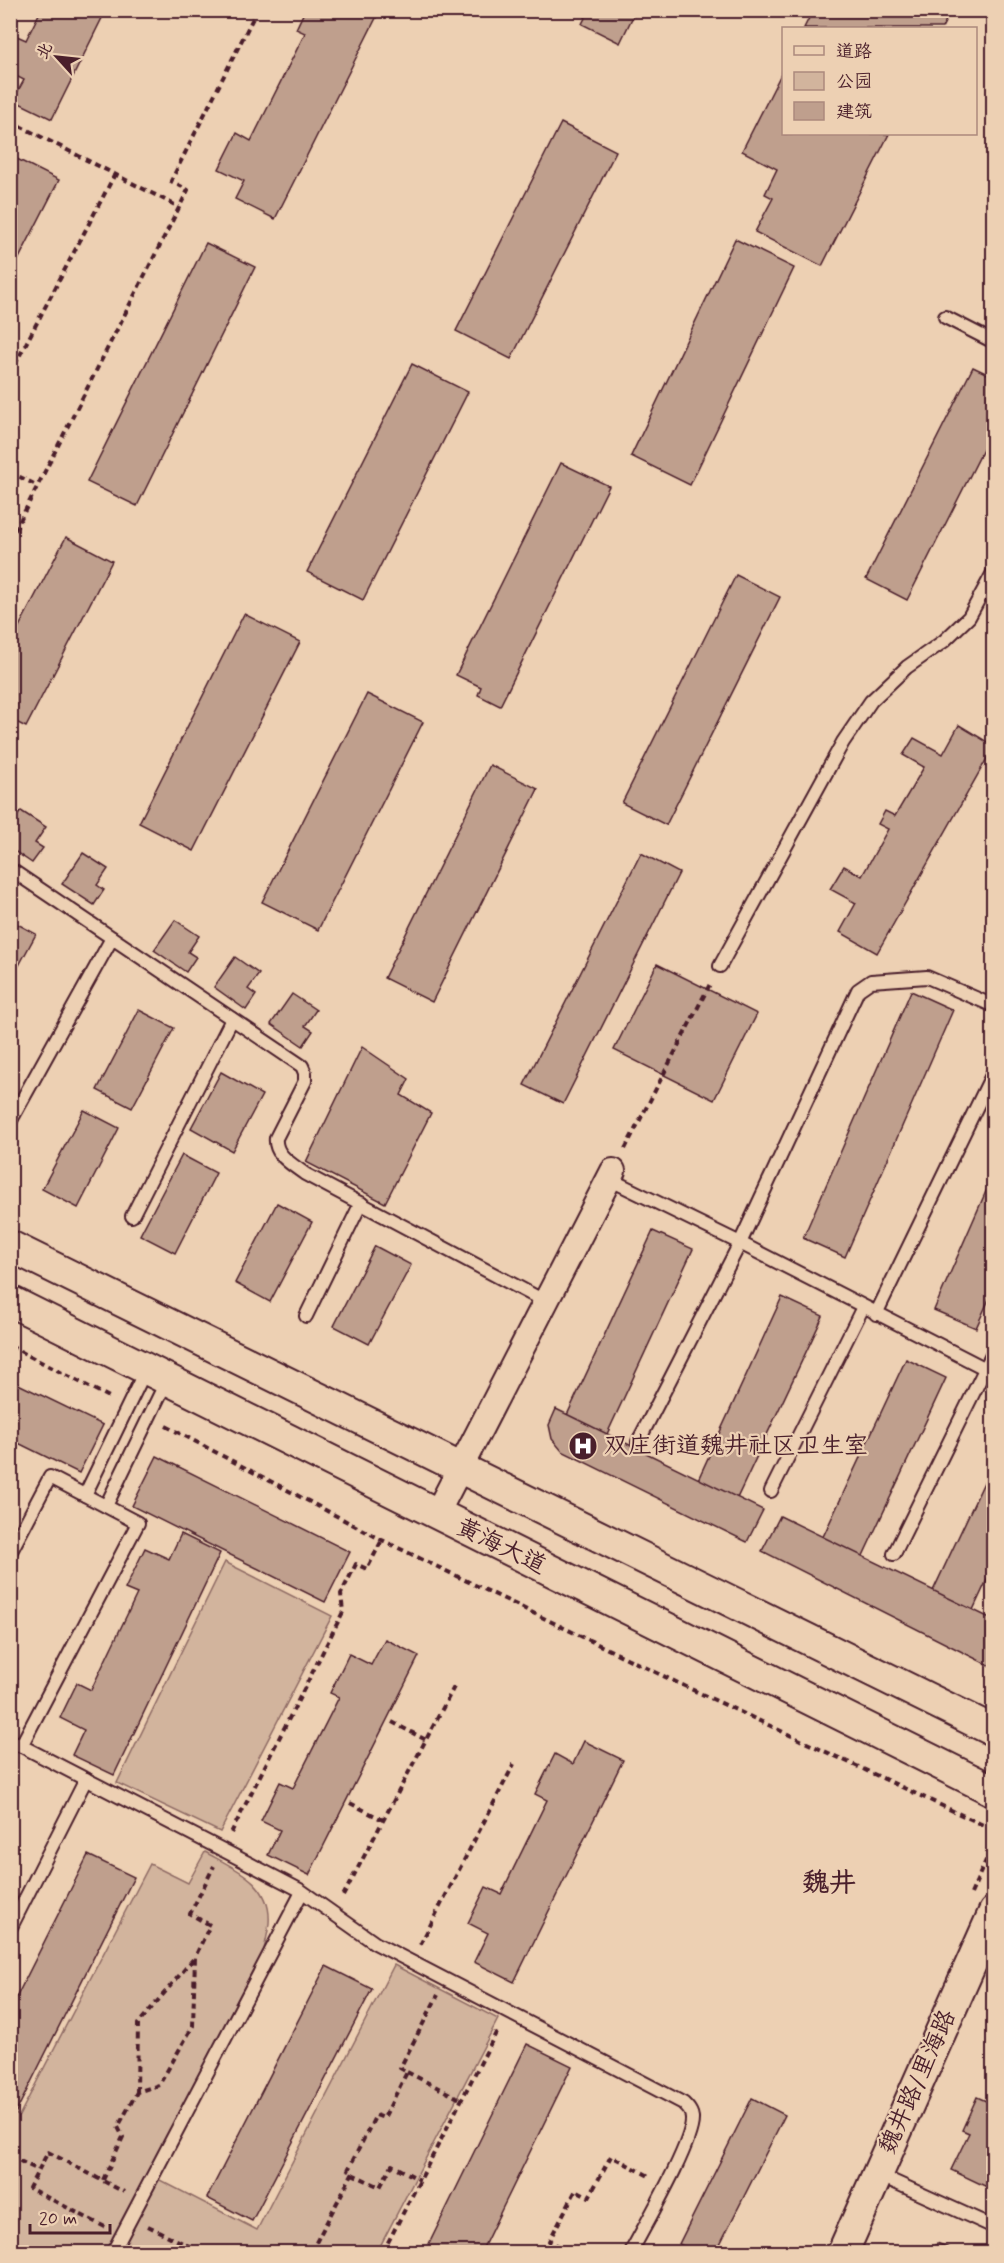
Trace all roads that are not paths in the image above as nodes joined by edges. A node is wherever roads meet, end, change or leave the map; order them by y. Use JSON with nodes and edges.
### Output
{"nodes":[{"id":1,"x":945,"y":317,"type":"dead end"},
{"id":2,"x":993,"y":342,"type":"edge"},
{"id":3,"x":993,"y":571,"type":"edge"},
{"id":4,"x":10,"y":869,"type":"edge"},
{"id":5,"x":112,"y":938,"type":"junction"},
{"id":6,"x":720,"y":966,"type":"road end"},
{"id":7,"x":993,"y":1006,"type":"edge"},
{"id":8,"x":232,"y":1019,"type":"junction"},
{"id":9,"x":993,"y":1071,"type":"edge"},
{"id":10,"x":10,"y":1122,"type":"edge"},
{"id":11,"x":611,"y":1175,"type":"joint"},
{"id":12,"x":361,"y":1203,"type":"junction"},
{"id":13,"x":132,"y":1215,"type":"dead end"},
{"id":14,"x":740,"y":1244,"type":"junction"},
{"id":15,"x":10,"y":1246,"type":"edge"},
{"id":16,"x":10,"y":1300,"type":"edge"},
{"id":17,"x":546,"y":1302,"type":"junction"},
{"id":18,"x":863,"y":1307,"type":"junction"},
{"id":19,"x":876,"y":1314,"type":"junction"},
{"id":20,"x":306,"y":1316,"type":"dead end"},
{"id":21,"x":993,"y":1351,"type":"edge"},
{"id":22,"x":989,"y":1371,"type":"edge"},
{"id":23,"x":157,"y":1373,"type":"junction"},
{"id":24,"x":638,"y":1442,"type":"dead end"},
{"id":25,"x":460,"y":1468,"type":"junction"},
{"id":26,"x":771,"y":1491,"type":"dead end"},
{"id":27,"x":85,"y":1495,"type":"junction"},
{"id":28,"x":106,"y":1506,"type":"junction"},
{"id":29,"x":436,"y":1515,"type":"junction"},
{"id":30,"x":10,"y":1553,"type":"edge"},
{"id":31,"x":894,"y":1554,"type":"dead end"},
{"id":32,"x":993,"y":1731,"type":"edge"},
{"id":33,"x":16,"y":1743,"type":"edge"},
{"id":34,"x":86,"y":1779,"type":"junction"},
{"id":35,"x":993,"y":1791,"type":"edge"},
{"id":36,"x":302,"y":1892,"type":"junction"},
{"id":37,"x":993,"y":1912,"type":"edge"},
{"id":38,"x":10,"y":1929,"type":"edge"},
{"id":39,"x":877,"y":2174,"type":"junction"},
{"id":40,"x":993,"y":2227,"type":"edge"},
{"id":41,"x":113,"y":2253,"type":"edge"},
{"id":42,"x":631,"y":2253,"type":"edge"},
{"id":43,"x":843,"y":2253,"type":"edge"}],
"edges":[{"from":1,"to":2,"type":"lane"},
{"from":3,"to":6,"type":"lane"},
{"from":4,"to":5,"type":"lane"},
{"from":5,"to":8,"type":"lane"},
{"from":5,"to":10,"type":"lane"},
{"from":7,"to":14,"type":"lane"},
{"from":8,"to":12,"type":"lane"},
{"from":8,"to":13,"type":"lane"},
{"from":9,"to":19,"type":"lane"},
{"from":11,"to":14,"type":"lane"},
{"from":11,"to":17,"type":"street"},
{"from":12,"to":17,"type":"lane"},
{"from":12,"to":20,"type":"lane"},
{"from":14,"to":18,"type":"lane"},
{"from":14,"to":24,"type":"lane"},
{"from":15,"to":25,"type":"street"},
{"from":16,"to":23,"type":"street","name":"黄海大道"},
{"from":17,"to":25,"type":"street"},
{"from":18,"to":19,"type":"lane"},
{"from":18,"to":26,"type":"lane"},
{"from":19,"to":22,"type":"lane"},
{"from":21,"to":22,"type":"lane"},
{"from":22,"to":31,"type":"lane"},
{"from":23,"to":27,"type":"lane"},
{"from":23,"to":28,"type":"lane"},
{"from":23,"to":29,"type":"street","name":"黄海大道"},
{"from":25,"to":29,"type":"street"},
{"from":25,"to":32,"type":"street"},
{"from":27,"to":28,"type":"lane"},
{"from":27,"to":30,"type":"lane"},
{"from":28,"to":33,"type":"lane"},
{"from":29,"to":35,"type":"street","name":"黄海大道"},
{"from":33,"to":34,"type":"lane"},
{"from":34,"to":36,"type":"lane"},
{"from":34,"to":38,"type":"lane"},
{"from":36,"to":41,"type":"lane"},
{"from":36,"to":42,"type":"lane"},
{"from":37,"to":39,"type":"street","name":"魏井路/里海路"},
{"from":39,"to":40,"type":"lane"},
{"from":39,"to":43,"type":"street","name":"魏井路/里海路"}]}
